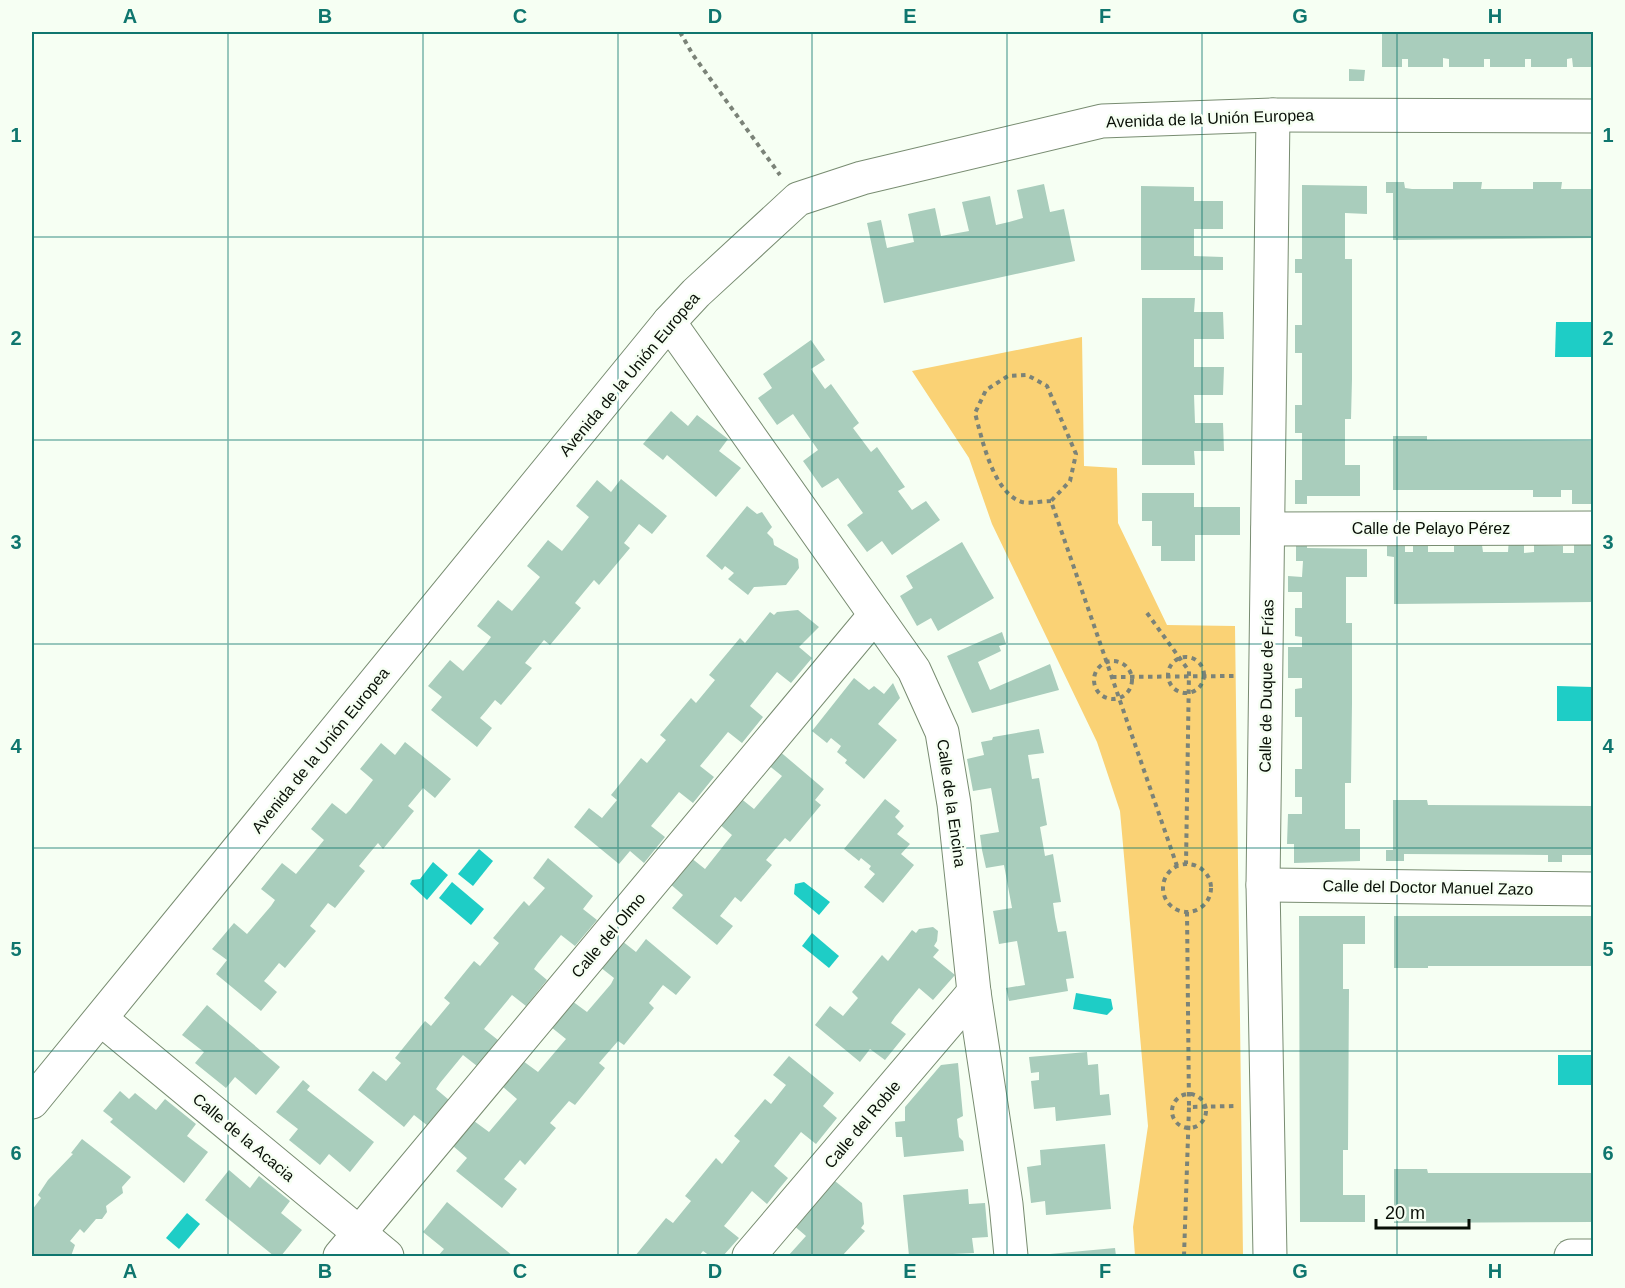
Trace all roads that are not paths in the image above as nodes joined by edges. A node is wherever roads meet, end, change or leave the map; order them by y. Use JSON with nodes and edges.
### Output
{"nodes":[{"id":1,"x":1273,"y":115,"type":"junction"},
{"id":2,"x":1593,"y":116,"type":"edge"},
{"id":3,"x":669,"y":322,"type":"junction"},
{"id":4,"x":1593,"y":528,"type":"edge"},
{"id":5,"x":1268,"y":529,"type":"junction"},
{"id":6,"x":875,"y":615,"type":"junction"},
{"id":7,"x":1263,"y":885,"type":"junction"},
{"id":8,"x":1593,"y":889,"type":"edge"},
{"id":9,"x":974,"y":992,"type":"junction"},
{"id":10,"x":101,"y":1019,"type":"junction"},
{"id":11,"x":32,"y":1102,"type":"edge"},
{"id":12,"x":350,"y":1245,"type":"edge"},
{"id":13,"x":1593,"y":1256,"type":"edge"},
{"id":14,"x":387,"y":1257,"type":"edge"},
{"id":15,"x":749,"y":1257,"type":"edge"},
{"id":16,"x":1011,"y":1257,"type":"edge"},
{"id":17,"x":1270,"y":1257,"type":"edge"},
{"id":18,"x":1571,"y":1257,"type":"edge"}],
"edges":[{"from":1,"to":2,"type":"street","name":"Avenida de la Unión Europea"},
{"from":1,"to":3,"type":"street","name":"Avenida de la Unión Europea"},
{"from":1,"to":5,"type":"street","name":"Calle de Duque de Frías"},
{"from":3,"to":6,"type":"street","name":"Calle de la Encina"},
{"from":3,"to":10,"type":"street","name":"Avenida de la Unión Europea"},
{"from":4,"to":5,"type":"street","name":"Calle de Pelayo Pérez"},
{"from":5,"to":7,"type":"street","name":"Calle de Duque de Frías"},
{"from":6,"to":9,"type":"street","name":"Calle de la Encina"},
{"from":6,"to":12,"type":"street","name":"Calle del Olmo"},
{"from":7,"to":8,"type":"street","name":"Calle del Doctor Manuel Zazo"},
{"from":7,"to":17,"type":"street","name":"Calle de Duque de Frías"},
{"from":9,"to":15,"type":"street","name":"Calle del Roble"},
{"from":9,"to":16,"type":"street","name":"Calle de la Encina"},
{"from":10,"to":11,"type":"street","name":"Avenida de la Unión Europea"},
{"from":10,"to":12,"type":"street","name":"Calle de la Acacia"},
{"from":12,"to":14,"type":"street","name":"Calle de la Acacia"},
{"from":13,"to":18,"type":"street"}]}
